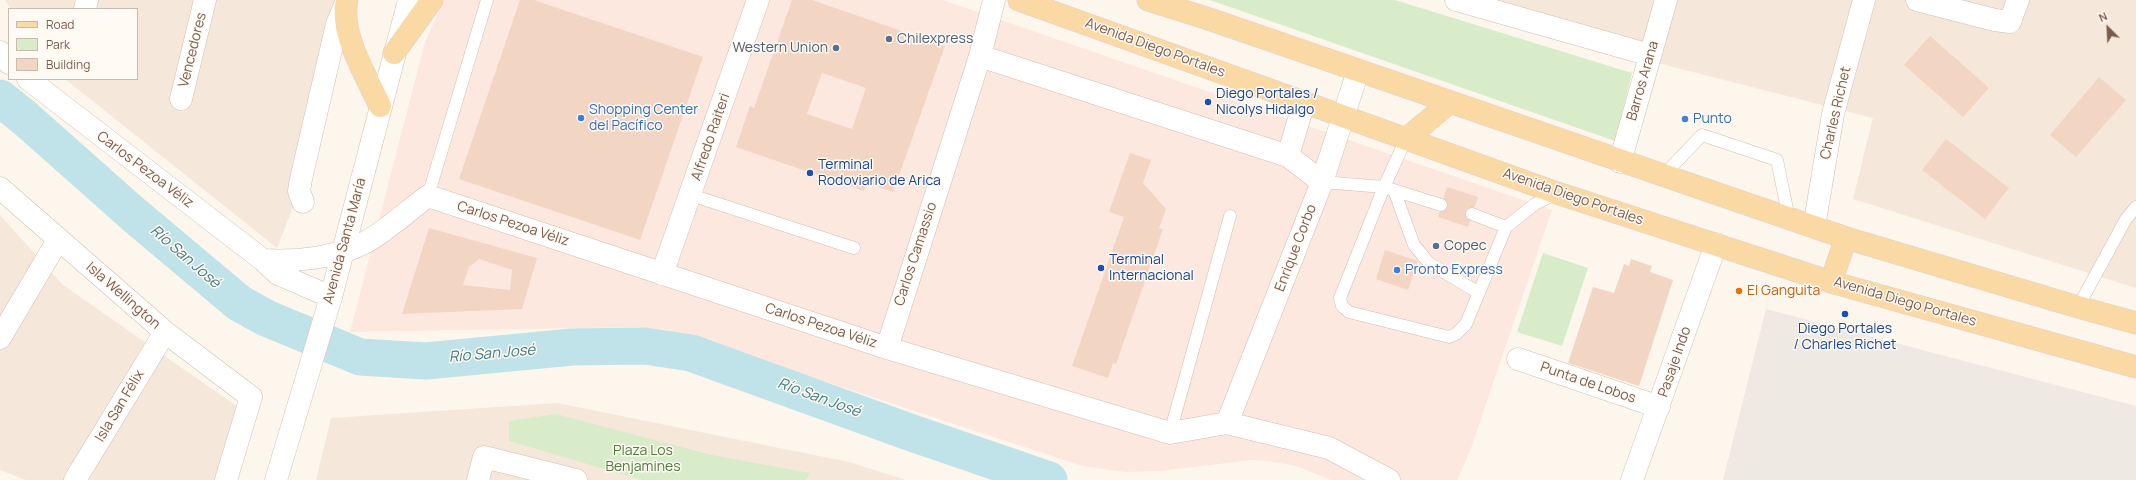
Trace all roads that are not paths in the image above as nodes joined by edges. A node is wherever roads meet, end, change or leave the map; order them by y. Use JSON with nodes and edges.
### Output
{"nodes":[{"id":1,"x":205,"y":0,"type":"edge"},
{"id":2,"x":409,"y":0,"type":"edge"},
{"id":3,"x":432,"y":0,"type":"edge"},
{"id":4,"x":487,"y":0,"type":"edge"},
{"id":5,"x":758,"y":0,"type":"edge"},
{"id":6,"x":994,"y":0,"type":"edge"},
{"id":7,"x":1019,"y":0,"type":"edge"},
{"id":8,"x":1148,"y":0,"type":"edge"},
{"id":9,"x":1456,"y":0,"type":"edge"},
{"id":10,"x":1666,"y":0,"type":"edge"},
{"id":11,"x":1864,"y":0,"type":"edge"},
{"id":12,"x":1917,"y":0,"type":"edge"},
{"id":13,"x":2018,"y":0,"type":"edge"},
{"id":14,"x":346,"y":2,"type":"edge"},
{"id":15,"x":0,"y":52,"type":"edge"},
{"id":16,"x":394,"y":53,"type":"junction"},
{"id":17,"x":1650,"y":55,"type":"junction"},
{"id":18,"x":980,"y":56,"type":"junction"},
{"id":19,"x":8,"y":62,"type":"edge"},
{"id":20,"x":1358,"y":71,"type":"junction"},
{"id":21,"x":29,"y":80,"type":"edge"},
{"id":22,"x":181,"y":100,"type":"dead end"},
{"id":23,"x":1304,"y":102,"type":"junction"},
{"id":24,"x":1449,"y":102,"type":"junction"},
{"id":25,"x":380,"y":106,"type":"junction"},
{"id":26,"x":1343,"y":116,"type":"junction"},
{"id":27,"x":1406,"y":139,"type":"junction"},
{"id":28,"x":1288,"y":156,"type":"junction"},
{"id":29,"x":1620,"y":162,"type":"junction"},
{"id":30,"x":1663,"y":176,"type":"junction"},
{"id":31,"x":1322,"y":182,"type":"junction"},
{"id":32,"x":0,"y":188,"type":"edge"},
{"id":33,"x":1389,"y":189,"type":"junction"},
{"id":34,"x":1557,"y":193,"type":"junction"},
{"id":35,"x":691,"y":195,"type":"junction"},
{"id":36,"x":428,"y":196,"type":"junction"},
{"id":37,"x":303,"y":202,"type":"dead end"},
{"id":38,"x":1441,"y":205,"type":"dead end"},
{"id":39,"x":2136,"y":207,"type":"edge"},
{"id":40,"x":1472,"y":214,"type":"dead end"},
{"id":41,"x":1230,"y":216,"type":"dead end"},
{"id":42,"x":1790,"y":219,"type":"junction"},
{"id":43,"x":1506,"y":227,"type":"junction"},
{"id":44,"x":1814,"y":227,"type":"junction"},
{"id":45,"x":1846,"y":238,"type":"junction"},
{"id":46,"x":58,"y":240,"type":"junction"},
{"id":47,"x":1716,"y":244,"type":"junction"},
{"id":48,"x":854,"y":248,"type":"dead end"},
{"id":49,"x":342,"y":251,"type":"junction"},
{"id":50,"x":263,"y":260,"type":"junction"},
{"id":51,"x":662,"y":274,"type":"junction"},
{"id":52,"x":1831,"y":282,"type":"junction"},
{"id":53,"x":1479,"y":293,"type":"junction"},
{"id":54,"x":329,"y":303,"type":"junction"},
{"id":55,"x":2078,"y":307,"type":"junction"},
{"id":56,"x":2136,"y":323,"type":"edge"},
{"id":57,"x":165,"y":332,"type":"junction"},
{"id":58,"x":0,"y":338,"type":"edge"},
{"id":59,"x":886,"y":348,"type":"junction"},
{"id":60,"x":1518,"y":359,"type":"dead end"},
{"id":61,"x":2136,"y":367,"type":"edge"},
{"id":62,"x":1659,"y":407,"type":"junction"},
{"id":63,"x":1227,"y":423,"type":"junction"},
{"id":64,"x":1170,"y":433,"type":"junction"},
{"id":65,"x":75,"y":480,"type":"edge"},
{"id":66,"x":226,"y":480,"type":"edge"},
{"id":67,"x":276,"y":480,"type":"edge"},
{"id":68,"x":478,"y":480,"type":"edge"},
{"id":69,"x":576,"y":480,"type":"edge"},
{"id":70,"x":1389,"y":480,"type":"edge"},
{"id":71,"x":1632,"y":480,"type":"edge"}],
"edges":[{"from":1,"to":22,"type":"street","name":"Vencedores"},
{"from":2,"to":16,"type":"street","name":"Avenida Santa María"},
{"from":3,"to":16,"type":"main road"},
{"from":4,"to":36,"type":"lane"},
{"from":5,"to":35,"type":"street","name":"Alfredo Raiteri"},
{"from":6,"to":18,"type":"street","name":"Carlos Camassio"},
{"from":7,"to":23,"type":"main road","name":"Avenida Diego Portales"},
{"from":8,"to":20,"type":"main road"},
{"from":9,"to":17,"type":"street"},
{"from":10,"to":17,"type":"street","name":"Barros Arana"},
{"from":11,"to":44,"type":"street","name":"Charles Richet"},
{"from":12,"to":13,"type":"street"},
{"from":14,"to":25,"type":"main road"},
{"from":14,"to":37,"type":"street"},
{"from":15,"to":19,"type":"street"},
{"from":16,"to":25,"type":"street","name":"Avenida Santa María"},
{"from":17,"to":29,"type":"street","name":"Barros Arana"},
{"from":18,"to":28,"type":"street"},
{"from":18,"to":59,"type":"street","name":"Carlos Camassio"},
{"from":20,"to":24,"type":"main road"},
{"from":20,"to":26,"type":"street","name":"Enrique Corbo"},
{"from":21,"to":50,"type":"street","name":"Carlos Pezoa Véliz"},
{"from":23,"to":26,"type":"main road","name":"Avenida Diego Portales"},
{"from":23,"to":28,"type":"street"},
{"from":24,"to":27,"type":"main road"},
{"from":24,"to":29,"type":"main road"},
{"from":25,"to":49,"type":"street","name":"Avenida Santa María"},
{"from":26,"to":27,"type":"main road","name":"Avenida Diego Portales"},
{"from":26,"to":31,"type":"street","name":"Enrique Corbo"},
{"from":27,"to":33,"type":"lane"},
{"from":27,"to":34,"type":"main road","name":"Avenida Diego Portales"},
{"from":28,"to":31,"type":"street"},
{"from":29,"to":30,"type":"main road"},
{"from":30,"to":42,"type":"main road"},
{"from":30,"to":42,"type":"lane"},
{"from":31,"to":33,"type":"lane"},
{"from":31,"to":63,"type":"street","name":"Enrique Corbo"},
{"from":32,"to":46,"type":"street","name":"Isla Wellington"},
{"from":33,"to":38,"type":"lane"},
{"from":33,"to":53,"type":"lane"},
{"from":33,"to":53,"type":"lane"},
{"from":34,"to":43,"type":"lane"},
{"from":34,"to":47,"type":"main road","name":"Avenida Diego Portales"},
{"from":35,"to":48,"type":"lane"},
{"from":35,"to":51,"type":"street","name":"Alfredo Raiteri"},
{"from":36,"to":49,"type":"street"},
{"from":36,"to":51,"type":"street","name":"Carlos Pezoa Véliz"},
{"from":39,"to":55,"type":"lane"},
{"from":40,"to":43,"type":"lane"},
{"from":41,"to":64,"type":"lane"},
{"from":42,"to":44,"type":"main road"},
{"from":43,"to":53,"type":"lane"},
{"from":44,"to":45,"type":"main road"},
{"from":45,"to":52,"type":"main road"},
{"from":45,"to":55,"type":"main road"},
{"from":46,"to":57,"type":"street","name":"Isla Wellington"},
{"from":46,"to":58,"type":"street"},
{"from":47,"to":52,"type":"main road","name":"Avenida Diego Portales"},
{"from":47,"to":62,"type":"street","name":"Pasaje Indo"},
{"from":49,"to":50,"type":"street"},
{"from":49,"to":54,"type":"street","name":"Avenida Santa María"},
{"from":50,"to":54,"type":"street","name":"Carlos Pezoa Véliz"},
{"from":51,"to":59,"type":"street","name":"Carlos Pezoa Véliz"},
{"from":52,"to":61,"type":"main road","name":"Avenida Diego Portales"},
{"from":54,"to":67,"type":"street","name":"Avenida Santa María"},
{"from":55,"to":56,"type":"main road"},
{"from":57,"to":65,"type":"street","name":"Isla San Félix"},
{"from":57,"to":66,"type":"street","name":"Isla Wellington"},
{"from":59,"to":64,"type":"street","name":"Carlos Pezoa Véliz"},
{"from":60,"to":62,"type":"street","name":"Punta de Lobos"},
{"from":62,"to":71,"type":"street","name":"Pasaje Indo"},
{"from":63,"to":64,"type":"street","name":"Carlos Pezoa Véliz"},
{"from":63,"to":70,"type":"street","name":"Carlos Pezoa Véliz"},
{"from":68,"to":69,"type":"street"}]}
